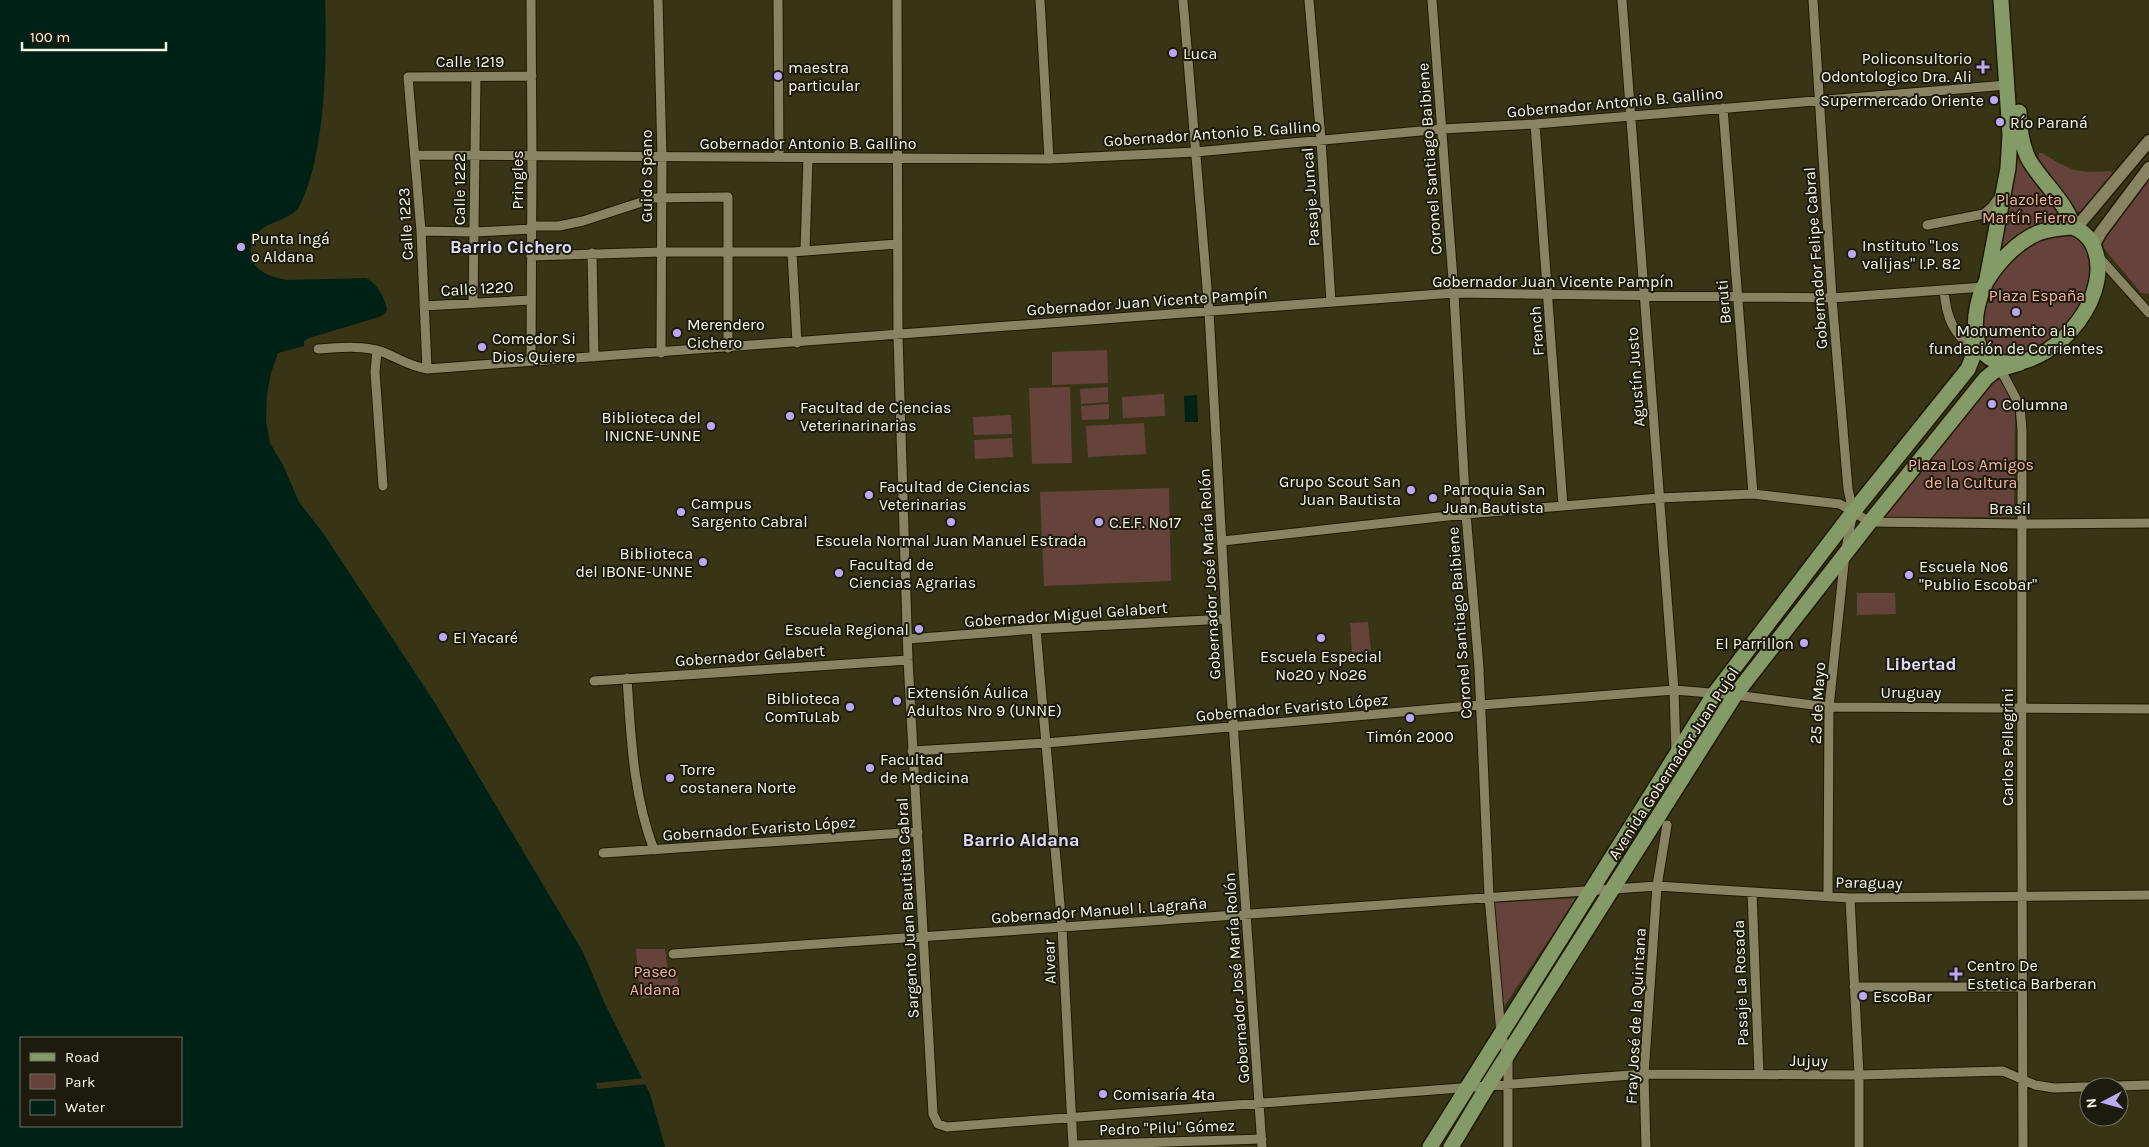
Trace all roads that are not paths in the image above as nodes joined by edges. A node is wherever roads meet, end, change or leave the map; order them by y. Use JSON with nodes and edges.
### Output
{"nodes":[{"id":1,"x":530,"y":0,"type":"edge"},
{"id":2,"x":658,"y":0,"type":"edge"},
{"id":3,"x":778,"y":0,"type":"edge"},
{"id":4,"x":897,"y":0,"type":"edge"},
{"id":5,"x":1040,"y":0,"type":"edge"},
{"id":6,"x":1183,"y":0,"type":"edge"},
{"id":7,"x":1309,"y":0,"type":"edge"},
{"id":8,"x":1432,"y":0,"type":"edge"},
{"id":9,"x":1622,"y":0,"type":"edge"},
{"id":10,"x":1813,"y":0,"type":"edge"},
{"id":11,"x":2002,"y":0,"type":"edge"},
{"id":12,"x":2011,"y":0,"type":"edge"},
{"id":13,"x":532,"y":76,"type":"junction"},
{"id":14,"x":408,"y":77,"type":"joint"},
{"id":15,"x":476,"y":77,"type":"junction"},
{"id":16,"x":2007,"y":85,"type":"junction"},
{"id":17,"x":1819,"y":100,"type":"junction"},
{"id":18,"x":1723,"y":108,"type":"junction"},
{"id":19,"x":1632,"y":116,"type":"junction"},
{"id":20,"x":1535,"y":124,"type":"junction"},
{"id":21,"x":1442,"y":129,"type":"junction"},
{"id":22,"x":1321,"y":140,"type":"junction"},
{"id":23,"x":2149,"y":141,"type":"edge"},
{"id":24,"x":1196,"y":152,"type":"junction"},
{"id":25,"x":416,"y":156,"type":"junction"},
{"id":26,"x":475,"y":157,"type":"junction"},
{"id":27,"x":532,"y":157,"type":"junction"},
{"id":28,"x":779,"y":157,"type":"junction"},
{"id":29,"x":662,"y":158,"type":"junction"},
{"id":30,"x":808,"y":158,"type":"junction"},
{"id":31,"x":897,"y":159,"type":"junction"},
{"id":32,"x":1049,"y":159,"type":"junction"},
{"id":33,"x":2149,"y":168,"type":"edge"},
{"id":34,"x":2004,"y":191,"type":"junction"},
{"id":35,"x":662,"y":197,"type":"junction"},
{"id":36,"x":1927,"y":225,"type":"dead end"},
{"id":37,"x":532,"y":228,"type":"junction"},
{"id":38,"x":2074,"y":228,"type":"junction"},
{"id":39,"x":421,"y":231,"type":"junction"},
{"id":40,"x":474,"y":232,"type":"junction"},
{"id":41,"x":898,"y":244,"type":"junction"},
{"id":42,"x":805,"y":250,"type":"junction"},
{"id":43,"x":728,"y":251,"type":"junction"},
{"id":44,"x":2095,"y":251,"type":"junction"},
{"id":45,"x":662,"y":252,"type":"junction"},
{"id":46,"x":792,"y":252,"type":"junction"},
{"id":47,"x":592,"y":253,"type":"junction"},
{"id":48,"x":531,"y":256,"type":"junction"},
{"id":49,"x":1985,"y":285,"type":"junction"},
{"id":50,"x":1944,"y":291,"type":"junction"},
{"id":51,"x":1454,"y":293,"type":"junction"},
{"id":52,"x":1549,"y":294,"type":"junction"},
{"id":53,"x":1645,"y":297,"type":"junction"},
{"id":54,"x":1738,"y":298,"type":"junction"},
{"id":55,"x":1832,"y":298,"type":"junction"},
{"id":56,"x":531,"y":300,"type":"junction"},
{"id":57,"x":473,"y":302,"type":"junction"},
{"id":58,"x":1331,"y":302,"type":"junction"},
{"id":59,"x":424,"y":306,"type":"junction"},
{"id":60,"x":2148,"y":311,"type":"edge"},
{"id":61,"x":1209,"y":312,"type":"junction"},
{"id":62,"x":1975,"y":333,"type":"junction"},
{"id":63,"x":898,"y":336,"type":"junction"},
{"id":64,"x":797,"y":343,"type":"junction"},
{"id":65,"x":728,"y":348,"type":"junction"},
{"id":66,"x":318,"y":349,"type":"dead end"},
{"id":67,"x":377,"y":350,"type":"junction"},
{"id":68,"x":1973,"y":351,"type":"junction"},
{"id":69,"x":661,"y":353,"type":"junction"},
{"id":70,"x":594,"y":356,"type":"junction"},
{"id":71,"x":531,"y":361,"type":"junction"},
{"id":72,"x":1993,"y":364,"type":"junction"},
{"id":73,"x":427,"y":369,"type":"junction"},
{"id":74,"x":383,"y":486,"type":"dead end"},
{"id":75,"x":1753,"y":494,"type":"junction"},
{"id":76,"x":1659,"y":498,"type":"junction"},
{"id":77,"x":1563,"y":506,"type":"junction"},
{"id":78,"x":1853,"y":512,"type":"junction"},
{"id":79,"x":1466,"y":514,"type":"junction"},
{"id":80,"x":1870,"y":522,"type":"junction"},
{"id":81,"x":2149,"y":523,"type":"edge"},
{"id":82,"x":2022,"y":524,"type":"junction"},
{"id":83,"x":1223,"y":540,"type":"junction"},
{"id":84,"x":1845,"y":554,"type":"junction"},
{"id":85,"x":1226,"y":619,"type":"junction"},
{"id":86,"x":1036,"y":629,"type":"junction"},
{"id":87,"x":908,"y":639,"type":"junction"},
{"id":88,"x":908,"y":660,"type":"junction"},
{"id":89,"x":627,"y":678,"type":"junction"},
{"id":90,"x":594,"y":680,"type":"dead end"},
{"id":91,"x":1674,"y":690,"type":"junction"},
{"id":92,"x":1715,"y":693,"type":"junction"},
{"id":93,"x":1735,"y":695,"type":"junction"},
{"id":94,"x":1480,"y":705,"type":"junction"},
{"id":95,"x":1829,"y":707,"type":"junction"},
{"id":96,"x":2023,"y":708,"type":"junction"},
{"id":97,"x":2149,"y":709,"type":"edge"},
{"id":98,"x":1234,"y":727,"type":"junction"},
{"id":99,"x":1046,"y":743,"type":"junction"},
{"id":100,"x":912,"y":751,"type":"junction"},
{"id":101,"x":1676,"y":752,"type":"junction"},
{"id":102,"x":1667,"y":825,"type":"dead end"},
{"id":103,"x":918,"y":832,"type":"junction"},
{"id":104,"x":654,"y":850,"type":"junction"},
{"id":105,"x":603,"y":853,"type":"dead end"},
{"id":106,"x":1657,"y":886,"type":"junction"},
{"id":107,"x":1612,"y":891,"type":"junction"},
{"id":108,"x":1592,"y":892,"type":"junction"},
{"id":109,"x":1752,"y":892,"type":"junction"},
{"id":110,"x":2149,"y":895,"type":"edge"},
{"id":111,"x":1489,"y":896,"type":"junction"},
{"id":112,"x":1828,"y":896,"type":"junction"},
{"id":113,"x":2021,"y":897,"type":"junction"},
{"id":114,"x":1850,"y":898,"type":"junction"},
{"id":115,"x":1247,"y":914,"type":"junction"},
{"id":116,"x":1062,"y":928,"type":"junction"},
{"id":117,"x":923,"y":938,"type":"junction"},
{"id":118,"x":673,"y":954,"type":"dead end"},
{"id":119,"x":1854,"y":987,"type":"junction"},
{"id":120,"x":2022,"y":987,"type":"junction"},
{"id":121,"x":1501,"y":1034,"type":"junction"},
{"id":122,"x":1508,"y":1056,"type":"junction"},
{"id":123,"x":1644,"y":1074,"type":"junction"},
{"id":124,"x":1758,"y":1074,"type":"junction"},
{"id":125,"x":1858,"y":1076,"type":"junction"},
{"id":126,"x":2022,"y":1081,"type":"junction"},
{"id":127,"x":1506,"y":1084,"type":"junction"},
{"id":128,"x":2149,"y":1085,"type":"edge"},
{"id":129,"x":1488,"y":1086,"type":"junction"},
{"id":130,"x":1466,"y":1089,"type":"junction"},
{"id":131,"x":1260,"y":1104,"type":"junction"},
{"id":132,"x":1070,"y":1118,"type":"junction"},
{"id":133,"x":938,"y":1124,"type":"joint"},
{"id":134,"x":1262,"y":1143,"type":"edge"},
{"id":135,"x":1073,"y":1146,"type":"edge"},
{"id":136,"x":1430,"y":1147,"type":"edge"},
{"id":137,"x":1451,"y":1147,"type":"edge"},
{"id":138,"x":1508,"y":1147,"type":"edge"},
{"id":139,"x":1646,"y":1147,"type":"edge"},
{"id":140,"x":1859,"y":1147,"type":"edge"},
{"id":141,"x":2023,"y":1147,"type":"edge"}],
"edges":[{"from":1,"to":13,"type":"street","name":"Pringles"},
{"from":2,"to":29,"type":"street","name":"Guido Spano"},
{"from":3,"to":28,"type":"street"},
{"from":4,"to":31,"type":"street","name":"Sargento Juan Bautista Cabral"},
{"from":5,"to":32,"type":"street"},
{"from":6,"to":24,"type":"street","name":"Gobernador José María Rolón"},
{"from":7,"to":22,"type":"street","name":"Pasaje Juncal"},
{"from":8,"to":21,"type":"street","name":"Coronel Santiago Baibiene"},
{"from":9,"to":19,"type":"street","name":"Agustín Justo"},
{"from":10,"to":17,"type":"street","name":"Gobernador Felipe Cabral"},
{"from":11,"to":16,"type":"main road"},
{"from":12,"to":38,"type":"main road"},
{"from":13,"to":15,"type":"street","name":"Calle 1219"},
{"from":13,"to":27,"type":"street","name":"Pringles"},
{"from":14,"to":15,"type":"street","name":"Calle 1219"},
{"from":14,"to":25,"type":"street","name":"Calle 1223"},
{"from":15,"to":26,"type":"street","name":"Calle 1222"},
{"from":16,"to":17,"type":"street","name":"Gobernador Antonio B. Gallino"},
{"from":16,"to":34,"type":"main road"},
{"from":17,"to":18,"type":"street","name":"Gobernador Antonio B. Gallino"},
{"from":17,"to":55,"type":"street","name":"Gobernador Felipe Cabral"},
{"from":18,"to":19,"type":"street","name":"Gobernador Antonio B. Gallino"},
{"from":18,"to":54,"type":"street","name":"Beruti"},
{"from":19,"to":20,"type":"street","name":"Gobernador Antonio B. Gallino"},
{"from":19,"to":53,"type":"street","name":"Agustín Justo"},
{"from":20,"to":21,"type":"street","name":"Gobernador Antonio B. Gallino"},
{"from":20,"to":52,"type":"street","name":"French"},
{"from":21,"to":22,"type":"street","name":"Gobernador Antonio B. Gallino"},
{"from":21,"to":51,"type":"street","name":"Coronel Santiago Baibiene"},
{"from":22,"to":24,"type":"street","name":"Gobernador Antonio B. Gallino"},
{"from":22,"to":58,"type":"street","name":"Pasaje Juncal"},
{"from":23,"to":38,"type":"main road"},
{"from":24,"to":32,"type":"street","name":"Gobernador Antonio B. Gallino"},
{"from":24,"to":61,"type":"street","name":"Gobernador José María Rolón"},
{"from":25,"to":26,"type":"street","name":"Gobernador Antonio B. Gallino"},
{"from":25,"to":39,"type":"street","name":"Calle 1223"},
{"from":26,"to":27,"type":"street","name":"Gobernador Antonio B. Gallino"},
{"from":26,"to":40,"type":"street","name":"Calle 1222"},
{"from":27,"to":29,"type":"street","name":"Gobernador Antonio B. Gallino"},
{"from":27,"to":37,"type":"street","name":"Pringles"},
{"from":28,"to":29,"type":"street","name":"Gobernador Antonio B. Gallino"},
{"from":28,"to":30,"type":"street","name":"Gobernador Antonio B. Gallino"},
{"from":29,"to":35,"type":"street","name":"Guido Spano"},
{"from":30,"to":31,"type":"street","name":"Gobernador Antonio B. Gallino"},
{"from":30,"to":42,"type":"street"},
{"from":31,"to":32,"type":"street","name":"Gobernador Antonio B. Gallino"},
{"from":31,"to":41,"type":"street","name":"Sargento Juan Bautista Cabral"},
{"from":33,"to":44,"type":"main road"},
{"from":34,"to":36,"type":"street"},
{"from":34,"to":49,"type":"main road"},
{"from":35,"to":37,"type":"street"},
{"from":35,"to":43,"type":"street"},
{"from":35,"to":45,"type":"street","name":"Guido Spano"},
{"from":37,"to":40,"type":"street"},
{"from":37,"to":48,"type":"street","name":"Pringles"},
{"from":38,"to":44,"type":"main road"},
{"from":38,"to":49,"type":"main road"},
{"from":39,"to":40,"type":"street"},
{"from":39,"to":59,"type":"street","name":"Calle 1223"},
{"from":40,"to":57,"type":"street","name":"Calle 1222"},
{"from":41,"to":42,"type":"street"},
{"from":41,"to":63,"type":"street","name":"Sargento Juan Bautista Cabral"},
{"from":42,"to":46,"type":"street"},
{"from":43,"to":45,"type":"street"},
{"from":43,"to":46,"type":"street"},
{"from":43,"to":65,"type":"street"},
{"from":44,"to":60,"type":"street"},
{"from":44,"to":72,"type":"main road"},
{"from":45,"to":47,"type":"street"},
{"from":45,"to":69,"type":"street","name":"Guido Spano"},
{"from":46,"to":64,"type":"street"},
{"from":47,"to":48,"type":"street"},
{"from":47,"to":70,"type":"street"},
{"from":48,"to":56,"type":"street","name":"Pringles"},
{"from":49,"to":50,"type":"street","name":"Gobernador Juan Vicente Pampín"},
{"from":49,"to":62,"type":"main road"},
{"from":50,"to":55,"type":"street","name":"Gobernador Juan Vicente Pampín"},
{"from":50,"to":68,"type":"street"},
{"from":51,"to":52,"type":"street","name":"Gobernador Juan Vicente Pampín"},
{"from":51,"to":58,"type":"street","name":"Gobernador Juan Vicente Pampín"},
{"from":51,"to":79,"type":"street","name":"Coronel Santiago Baibiene"},
{"from":52,"to":53,"type":"street","name":"Gobernador Juan Vicente Pampín"},
{"from":52,"to":77,"type":"street","name":"French"},
{"from":53,"to":54,"type":"street","name":"Gobernador Juan Vicente Pampín"},
{"from":53,"to":76,"type":"street","name":"Agustín Justo"},
{"from":54,"to":55,"type":"street","name":"Gobernador Juan Vicente Pampín"},
{"from":54,"to":75,"type":"street","name":"Beruti"},
{"from":55,"to":78,"type":"street","name":"Gobernador Felipe Cabral"},
{"from":56,"to":57,"type":"street","name":"Calle 1220"},
{"from":56,"to":71,"type":"street","name":"Pringles"},
{"from":57,"to":59,"type":"street","name":"Calle 1220"},
{"from":58,"to":61,"type":"street","name":"Gobernador Juan Vicente Pampín"},
{"from":59,"to":73,"type":"street","name":"Calle 1223"},
{"from":61,"to":63,"type":"street","name":"Gobernador Juan Vicente Pampín"},
{"from":61,"to":83,"type":"street","name":"Gobernador José María Rolón"},
{"from":62,"to":68,"type":"main road","name":"Avenida Gobernador Juan Pujol"},
{"from":62,"to":72,"type":"main road"},
{"from":63,"to":64,"type":"street","name":"Gobernador Juan Vicente Pampín"},
{"from":63,"to":87,"type":"street","name":"Sargento Juan Bautista Cabral"},
{"from":64,"to":65,"type":"street","name":"Gobernador Juan Vicente Pampín"},
{"from":65,"to":69,"type":"street","name":"Gobernador Juan Vicente Pampín"},
{"from":66,"to":67,"type":"street","name":"Gobernador Juan Vicente Pampín"},
{"from":67,"to":73,"type":"street","name":"Gobernador Juan Vicente Pampín"},
{"from":67,"to":74,"type":"street"},
{"from":68,"to":78,"type":"main road","name":"Avenida Gobernador Juan Pujol"},
{"from":69,"to":70,"type":"street","name":"Gobernador Juan Vicente Pampín"},
{"from":70,"to":71,"type":"street","name":"Gobernador Juan Vicente Pampín"},
{"from":71,"to":73,"type":"street","name":"Gobernador Juan Vicente Pampín"},
{"from":72,"to":80,"type":"main road","name":"Avenida Gobernador Juan Pujol"},
{"from":72,"to":82,"type":"street","name":"Carlos Pellegrini"},
{"from":75,"to":76,"type":"street"},
{"from":75,"to":78,"type":"street"},
{"from":76,"to":77,"type":"street"},
{"from":76,"to":91,"type":"street","name":"Agustín Justo"},
{"from":77,"to":79,"type":"street"},
{"from":78,"to":80,"type":"street"},
{"from":78,"to":84,"type":"street","name":"25 de Mayo"},
{"from":78,"to":92,"type":"main road","name":"Avenida Gobernador Juan Pujol"},
{"from":79,"to":83,"type":"street"},
{"from":79,"to":94,"type":"street","name":"Coronel Santiago Baibiene"},
{"from":80,"to":82,"type":"street","name":"Brasil"},
{"from":80,"to":84,"type":"main road","name":"Avenida Gobernador Juan Pujol"},
{"from":81,"to":82,"type":"street","name":"Brasil"},
{"from":82,"to":96,"type":"street","name":"Carlos Pellegrini"},
{"from":83,"to":85,"type":"street","name":"Gobernador José María Rolón"},
{"from":84,"to":93,"type":"main road","name":"Avenida Gobernador Juan Pujol"},
{"from":84,"to":95,"type":"street","name":"25 de Mayo"},
{"from":85,"to":86,"type":"street","name":"Gobernador Miguel Gelabert"},
{"from":85,"to":98,"type":"street","name":"Gobernador José María Rolón"},
{"from":86,"to":87,"type":"street","name":"Gobernador Miguel Gelabert"},
{"from":86,"to":99,"type":"street","name":"Alvear"},
{"from":87,"to":88,"type":"street","name":"Sargento Juan Bautista Cabral"},
{"from":88,"to":89,"type":"street","name":"Gobernador Gelabert"},
{"from":88,"to":100,"type":"street","name":"Sargento Juan Bautista Cabral"},
{"from":89,"to":90,"type":"street","name":"Gobernador Gelabert"},
{"from":89,"to":104,"type":"street"},
{"from":91,"to":92,"type":"street","name":"Uruguay"},
{"from":91,"to":94,"type":"street","name":"Gobernador Evaristo López"},
{"from":91,"to":101,"type":"street","name":"Agustín Justo"},
{"from":92,"to":93,"type":"street","name":"Uruguay"},
{"from":92,"to":101,"type":"main road","name":"Avenida Gobernador Juan Pujol"},
{"from":93,"to":95,"type":"street","name":"Uruguay"},
{"from":93,"to":107,"type":"main road","name":"Avenida Gobernador Juan Pujol"},
{"from":94,"to":98,"type":"street","name":"Gobernador Evaristo López"},
{"from":94,"to":111,"type":"street","name":"Coronel Santiago Baibiene"},
{"from":95,"to":96,"type":"street","name":"Uruguay"},
{"from":95,"to":112,"type":"street","name":"25 de Mayo"},
{"from":96,"to":97,"type":"street","name":"Uruguay"},
{"from":96,"to":113,"type":"street","name":"Carlos Pellegrini"},
{"from":98,"to":99,"type":"street","name":"Gobernador Evaristo López"},
{"from":98,"to":115,"type":"street","name":"Gobernador José María Rolón"},
{"from":99,"to":100,"type":"street","name":"Gobernador Evaristo López"},
{"from":99,"to":116,"type":"street","name":"Alvear"},
{"from":100,"to":103,"type":"street","name":"Sargento Juan Bautista Cabral"},
{"from":101,"to":108,"type":"main road","name":"Avenida Gobernador Juan Pujol"},
{"from":102,"to":106,"type":"street","name":"Fray José de la Quintana"},
{"from":103,"to":104,"type":"street","name":"Gobernador Evaristo López"},
{"from":103,"to":117,"type":"street","name":"Sargento Juan Bautista Cabral"},
{"from":104,"to":105,"type":"street","name":"Gobernador Evaristo López"},
{"from":106,"to":107,"type":"street","name":"Paraguay"},
{"from":106,"to":109,"type":"street","name":"Paraguay"},
{"from":106,"to":123,"type":"street","name":"Fray José de la Quintana"},
{"from":107,"to":108,"type":"street","name":"Paraguay"},
{"from":107,"to":122,"type":"main road","name":"Avenida Gobernador Juan Pujol"},
{"from":108,"to":111,"type":"street","name":"Gobernador Manuel I. Lagraña"},
{"from":108,"to":121,"type":"main road","name":"Avenida Gobernador Juan Pujol"},
{"from":109,"to":112,"type":"street","name":"Paraguay"},
{"from":109,"to":124,"type":"street","name":"Pasaje La Rosada"},
{"from":110,"to":113,"type":"street","name":"Paraguay"},
{"from":111,"to":115,"type":"street","name":"Gobernador Manuel I. Lagraña"},
{"from":111,"to":121,"type":"street","name":"Coronel Santiago Baibiene"},
{"from":112,"to":114,"type":"street","name":"Paraguay"},
{"from":113,"to":114,"type":"street","name":"Paraguay"},
{"from":113,"to":120,"type":"street","name":"Carlos Pellegrini"},
{"from":114,"to":119,"type":"street"},
{"from":115,"to":116,"type":"street","name":"Gobernador Manuel I. Lagraña"},
{"from":115,"to":131,"type":"street","name":"Gobernador José María Rolón"},
{"from":116,"to":117,"type":"street","name":"Gobernador Manuel I. Lagraña"},
{"from":116,"to":132,"type":"street","name":"Alvear"},
{"from":117,"to":118,"type":"street","name":"Gobernador Manuel I. Lagraña"},
{"from":117,"to":133,"type":"street","name":"Sargento Juan Bautista Cabral"},
{"from":119,"to":120,"type":"street"},
{"from":119,"to":125,"type":"street"},
{"from":120,"to":126,"type":"street","name":"Carlos Pellegrini"},
{"from":121,"to":122,"type":"street","name":"Coronel Santiago Baibiene"},
{"from":121,"to":130,"type":"main road","name":"Avenida Gobernador Juan Pujol"},
{"from":122,"to":127,"type":"street"},
{"from":122,"to":129,"type":"main road","name":"Avenida Gobernador Juan Pujol"},
{"from":123,"to":124,"type":"street","name":"Jujuy"},
{"from":123,"to":127,"type":"street","name":"Jujuy"},
{"from":123,"to":139,"type":"street","name":"Fray José de la Quintana"},
{"from":124,"to":125,"type":"street","name":"Jujuy"},
{"from":125,"to":126,"type":"street","name":"Jujuy"},
{"from":125,"to":140,"type":"street"},
{"from":126,"to":128,"type":"street","name":"Jujuy"},
{"from":126,"to":141,"type":"street","name":"Carlos Pellegrini"},
{"from":127,"to":129,"type":"street","name":"Jujuy"},
{"from":127,"to":138,"type":"street"},
{"from":129,"to":130,"type":"street","name":"Jujuy"},
{"from":129,"to":137,"type":"main road","name":"Avenida Gobernador Juan Pujol"},
{"from":130,"to":131,"type":"street","name":"Jujuy"},
{"from":130,"to":136,"type":"main road","name":"Avenida Gobernador Juan Pujol"},
{"from":131,"to":132,"type":"street","name":"Jujuy"},
{"from":131,"to":134,"type":"street","name":"Gobernador José María Rolón"},
{"from":132,"to":133,"type":"street","name":"Jujuy"},
{"from":132,"to":135,"type":"street","name":"Alvear"},
{"from":134,"to":135,"type":"street","name":"Pedro \"Pilu\" Gómez"}]}
